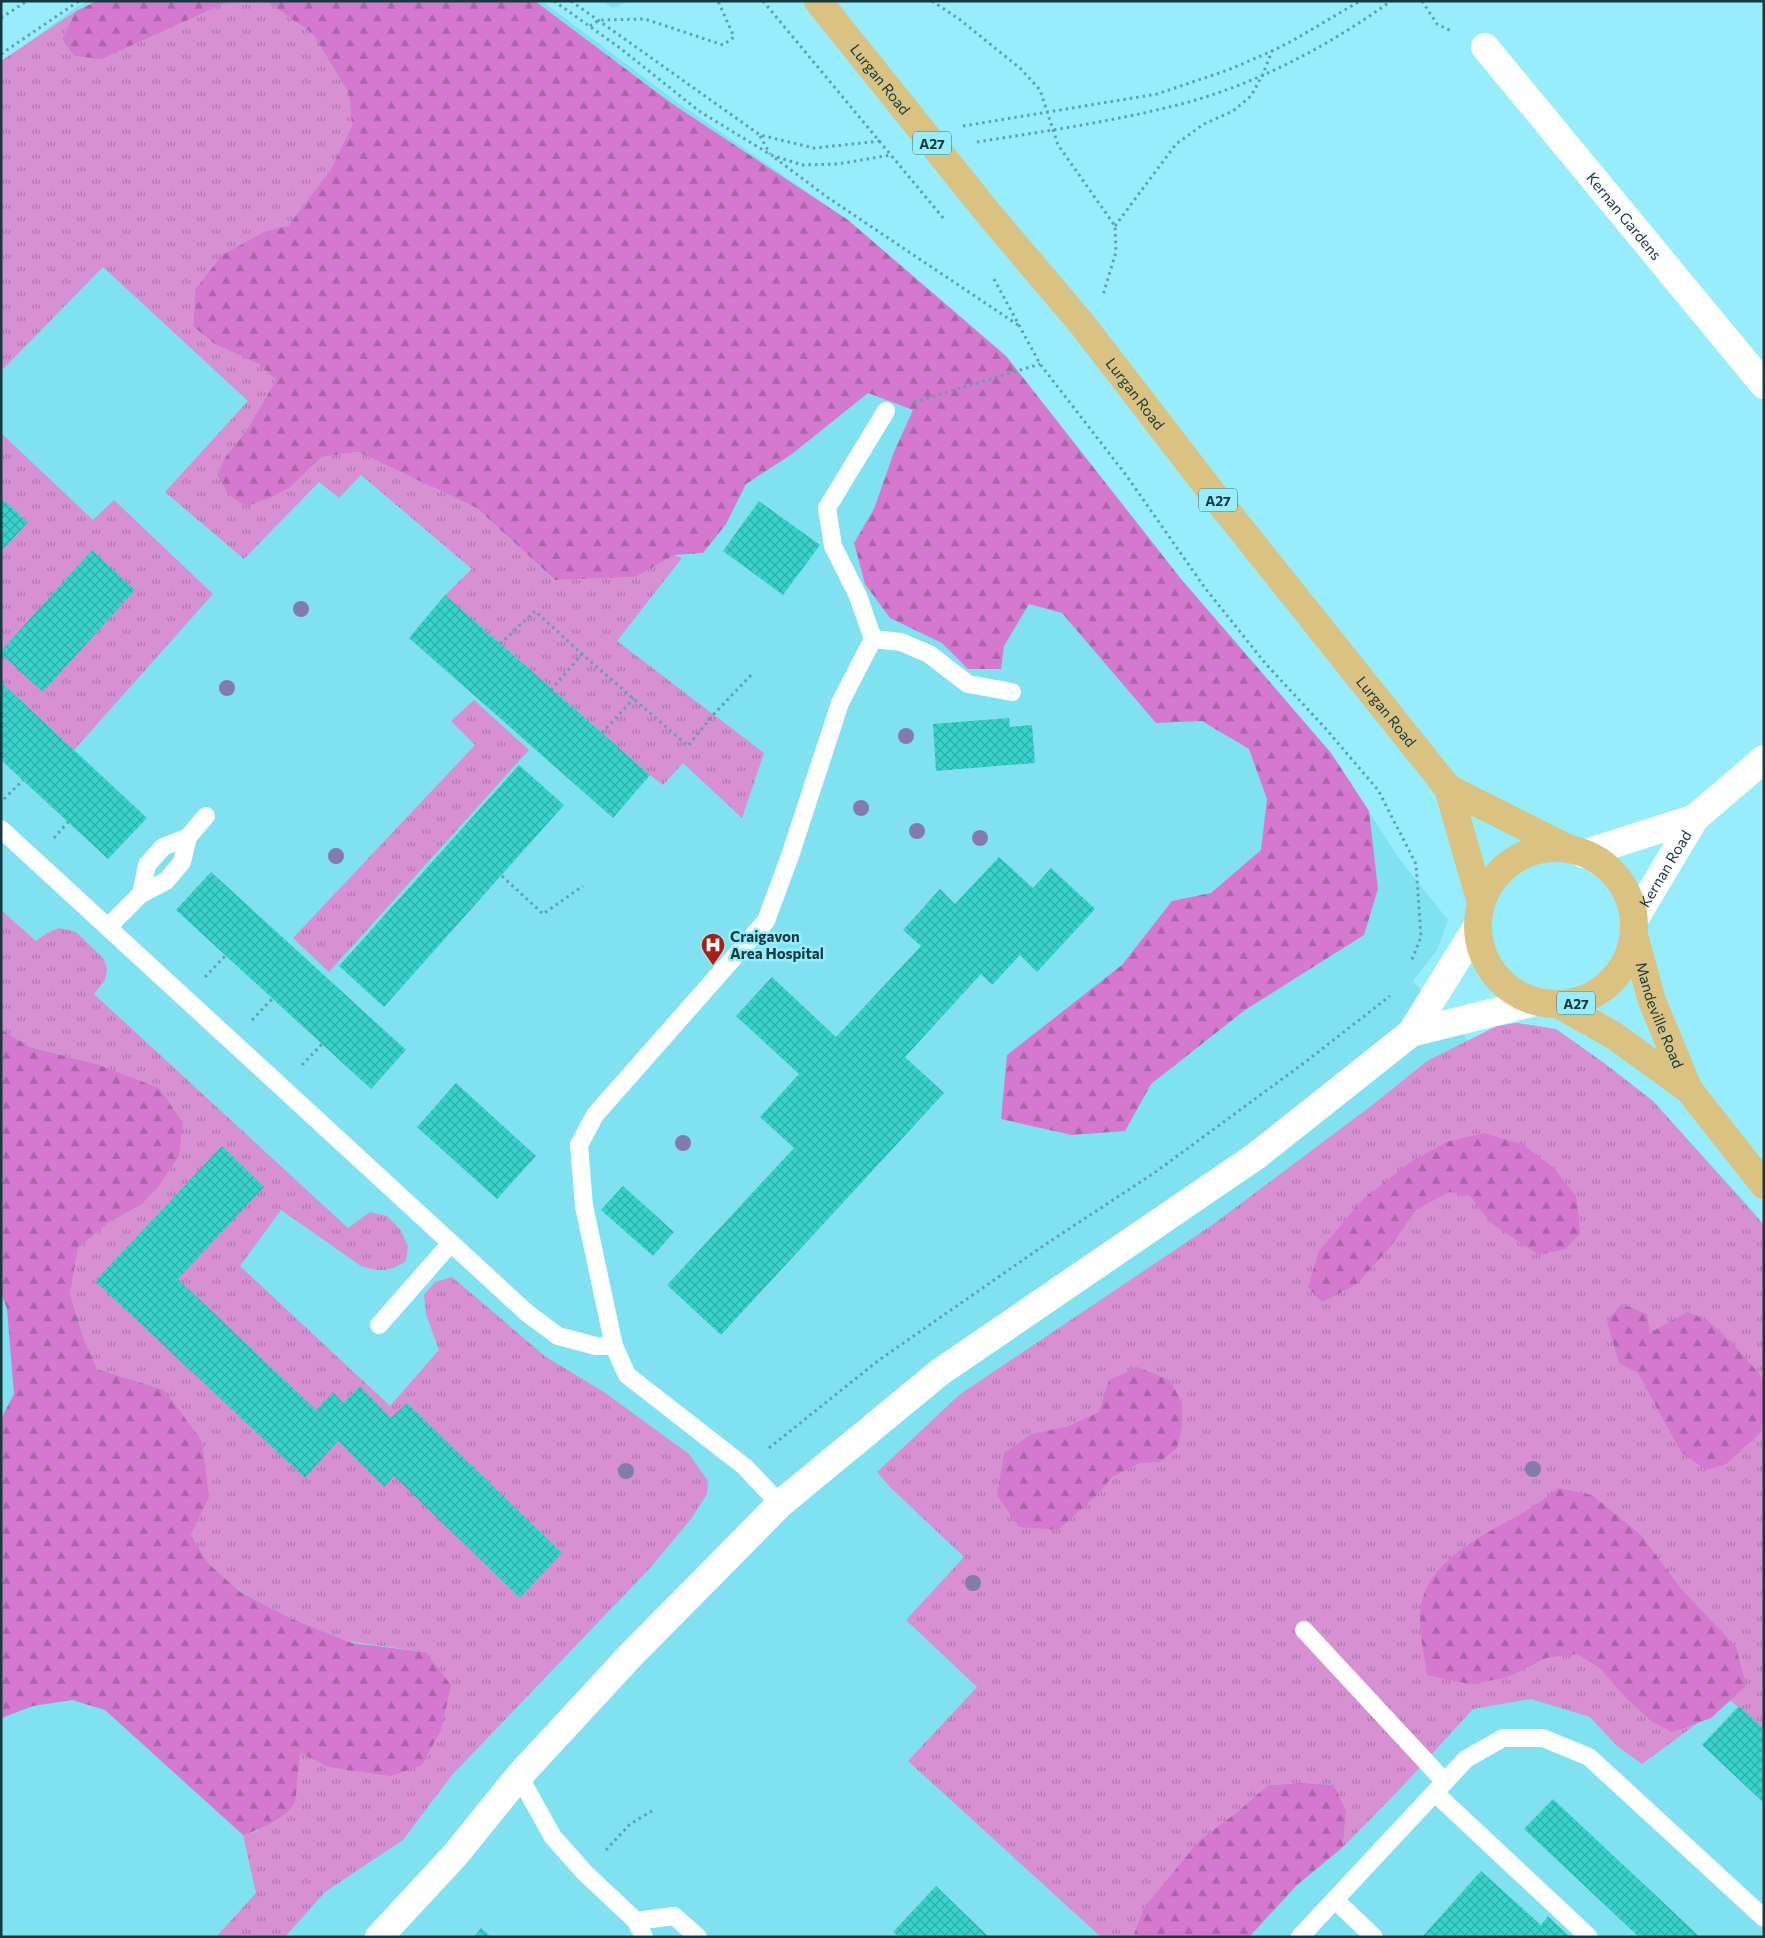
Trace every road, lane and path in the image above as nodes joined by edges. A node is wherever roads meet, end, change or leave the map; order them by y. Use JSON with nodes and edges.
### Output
{"nodes":[{"id":1,"x":27,"y":1,"type":"edge"},
{"id":2,"x":79,"y":1,"type":"edge"},
{"id":3,"x":554,"y":1,"type":"edge"},
{"id":4,"x":571,"y":1,"type":"edge"},
{"id":5,"x":718,"y":1,"type":"edge"},
{"id":6,"x":763,"y":1,"type":"edge"},
{"id":7,"x":818,"y":1,"type":"edge"},
{"id":8,"x":932,"y":1,"type":"edge"},
{"id":9,"x":1360,"y":1,"type":"edge"},
{"id":10,"x":1391,"y":1,"type":"edge"},
{"id":11,"x":1422,"y":1,"type":"edge"},
{"id":12,"x":1,"y":18,"type":"edge"},
{"id":13,"x":599,"y":20,"type":"junction"},
{"id":14,"x":590,"y":26,"type":"junction"},
{"id":15,"x":1485,"y":47,"type":"joint"},
{"id":16,"x":1272,"y":51,"type":"junction"},
{"id":17,"x":1,"y":54,"type":"edge"},
{"id":18,"x":1263,"y":74,"type":"junction"},
{"id":19,"x":1047,"y":113,"type":"junction"},
{"id":20,"x":960,"y":127,"type":"dead end"},
{"id":21,"x":1053,"y":130,"type":"junction"},
{"id":22,"x":760,"y":136,"type":"junction"},
{"id":23,"x":884,"y":141,"type":"dead end"},
{"id":24,"x":969,"y":143,"type":"dead end"},
{"id":25,"x":771,"y":155,"type":"junction"},
{"id":26,"x":895,"y":155,"type":"dead end"},
{"id":27,"x":948,"y":224,"type":"dead end"},
{"id":28,"x":1115,"y":226,"type":"junction"},
{"id":29,"x":988,"y":272,"type":"dead end"},
{"id":30,"x":1082,"y":324,"type":"junction"},
{"id":31,"x":1022,"y":328,"type":"junction"},
{"id":32,"x":1040,"y":364,"type":"junction"},
{"id":33,"x":1764,"y":385,"type":"edge"},
{"id":34,"x":886,"y":411,"type":"joint"},
{"id":35,"x":873,"y":639,"type":"junction"},
{"id":36,"x":500,"y":644,"type":"dead end"},
{"id":37,"x":582,"y":654,"type":"junction"},
{"id":38,"x":752,"y":674,"type":"dead end"},
{"id":39,"x":551,"y":690,"type":"dead end"},
{"id":40,"x":1012,"y":692,"type":"dead end"},
{"id":41,"x":634,"y":698,"type":"junction"},
{"id":42,"x":602,"y":733,"type":"dead end"},
{"id":43,"x":1764,"y":759,"type":"edge"},
{"id":44,"x":23,"y":780,"type":"dead end"},
{"id":45,"x":1448,"y":788,"type":"junction"},
{"id":46,"x":1,"y":803,"type":"edge"},
{"id":47,"x":206,"y":816,"type":"dead end"},
{"id":48,"x":1695,"y":818,"type":"junction"},
{"id":49,"x":1,"y":829,"type":"edge"},
{"id":50,"x":188,"y":837,"type":"junction"},
{"id":51,"x":1575,"y":851,"type":"junction"},
{"id":52,"x":502,"y":876,"type":"dead end"},
{"id":53,"x":583,"y":886,"type":"dead end"},
{"id":54,"x":141,"y":894,"type":"junction"},
{"id":55,"x":1479,"y":915,"type":"junction"},
{"id":56,"x":108,"y":927,"type":"junction"},
{"id":57,"x":1634,"y":930,"type":"junction"},
{"id":58,"x":1407,"y":971,"type":"dead end"},
{"id":59,"x":1393,"y":994,"type":"dead end"},
{"id":60,"x":1547,"y":1003,"type":"junction"},
{"id":61,"x":1411,"y":1033,"type":"junction"},
{"id":62,"x":1689,"y":1090,"type":"junction"},
{"id":63,"x":1764,"y":1185,"type":"edge"},
{"id":64,"x":451,"y":1243,"type":"junction"},
{"id":65,"x":379,"y":1325,"type":"dead end"},
{"id":66,"x":614,"y":1346,"type":"junction"},
{"id":67,"x":745,"y":1467,"type":"junction"},
{"id":68,"x":780,"y":1504,"type":"junction"},
{"id":69,"x":1304,"y":1630,"type":"dead end"},
{"id":70,"x":518,"y":1776,"type":"junction"},
{"id":71,"x":1440,"y":1787,"type":"junction"},
{"id":72,"x":652,"y":1811,"type":"dead end"},
{"id":73,"x":585,"y":1873,"type":"junction"},
{"id":74,"x":1335,"y":1900,"type":"junction"},
{"id":75,"x":1764,"y":1918,"type":"edge"},
{"id":76,"x":640,"y":1929,"type":"edge"},
{"id":77,"x":379,"y":1937,"type":"edge"},
{"id":78,"x":698,"y":1937,"type":"edge"},
{"id":79,"x":1300,"y":1937,"type":"edge"},
{"id":80,"x":1374,"y":1937,"type":"edge"},
{"id":81,"x":1589,"y":1937,"type":"edge"}],
"edges":[{"from":1,"to":12,"type":"path"},
{"from":2,"to":17,"type":"path"},
{"from":3,"to":14,"type":"path"},
{"from":4,"to":13,"type":"path"},
{"from":5,"to":13,"type":"path"},
{"from":6,"to":27,"type":"path"},
{"from":7,"to":30,"type":"main road","name":"Lurgan Road","number":"A27"},
{"from":8,"to":19,"type":"path"},
{"from":9,"to":16,"type":"path"},
{"from":10,"to":18,"type":"path"},
{"from":11,"to":15,"type":"path"},
{"from":13,"to":14,"type":"path"},
{"from":13,"to":22,"type":"path"},
{"from":14,"to":25,"type":"path"},
{"from":15,"to":33,"type":"street","name":"Kernan Gardens"},
{"from":16,"to":18,"type":"path"},
{"from":16,"to":19,"type":"path"},
{"from":18,"to":21,"type":"path"},
{"from":18,"to":28,"type":"path"},
{"from":19,"to":20,"type":"path"},
{"from":19,"to":21,"type":"path"},
{"from":21,"to":24,"type":"path"},
{"from":21,"to":28,"type":"path"},
{"from":22,"to":23,"type":"path"},
{"from":22,"to":25,"type":"path"},
{"from":25,"to":26,"type":"path"},
{"from":25,"to":31,"type":"path"},
{"from":28,"to":30,"type":"path"},
{"from":29,"to":31,"type":"path"},
{"from":30,"to":45,"type":"main road","name":"Lurgan Road","number":"A27"},
{"from":31,"to":32,"type":"path"},
{"from":32,"to":34,"type":"path"},
{"from":32,"to":58,"type":"path"},
{"from":34,"to":35,"type":"lane"},
{"from":35,"to":40,"type":"lane"},
{"from":35,"to":66,"type":"lane"},
{"from":36,"to":37,"type":"path"},
{"from":37,"to":39,"type":"path"},
{"from":37,"to":41,"type":"path"},
{"from":38,"to":41,"type":"path"},
{"from":41,"to":42,"type":"path"},
{"from":43,"to":48,"type":"street","name":"Kernan Road"},
{"from":44,"to":46,"type":"path"},
{"from":45,"to":51,"type":"main road","number":"A27"},
{"from":45,"to":55,"type":"main road","number":"A27"},
{"from":47,"to":50,"type":"lane"},
{"from":48,"to":51,"type":"street","name":"Kernan Road"},
{"from":48,"to":57,"type":"street","name":"Kernan Road"},
{"from":49,"to":56,"type":"lane"},
{"from":50,"to":54,"type":"lane"},
{"from":50,"to":54,"type":"lane"},
{"from":51,"to":55,"type":"main road"},
{"from":51,"to":57,"type":"main road","number":"A27"},
{"from":52,"to":53,"type":"path"},
{"from":54,"to":56,"type":"lane"},
{"from":55,"to":60,"type":"main road","number":"A27"},
{"from":55,"to":61,"type":"street"},
{"from":56,"to":64,"type":"lane"},
{"from":57,"to":60,"type":"main road","number":"A27"},
{"from":57,"to":62,"type":"main road","name":"Mandeville Road","number":"A27"},
{"from":59,"to":67,"type":"path"},
{"from":60,"to":61,"type":"street"},
{"from":60,"to":62,"type":"main road","name":"Mandeville Road","number":"A27"},
{"from":61,"to":68,"type":"street"},
{"from":62,"to":63,"type":"main road","name":"Mandeville Road","number":"A27"},
{"from":64,"to":65,"type":"lane"},
{"from":64,"to":66,"type":"lane"},
{"from":66,"to":67,"type":"lane"},
{"from":67,"to":68,"type":"lane"},
{"from":68,"to":70,"type":"street"},
{"from":69,"to":71,"type":"lane"},
{"from":70,"to":73,"type":"lane"},
{"from":70,"to":77,"type":"street"},
{"from":71,"to":74,"type":"lane"},
{"from":71,"to":75,"type":"lane"},
{"from":71,"to":81,"type":"lane"},
{"from":72,"to":73,"type":"path"},
{"from":73,"to":76,"type":"lane"},
{"from":74,"to":79,"type":"lane"},
{"from":74,"to":80,"type":"lane"},
{"from":76,"to":78,"type":"lane"}]}
